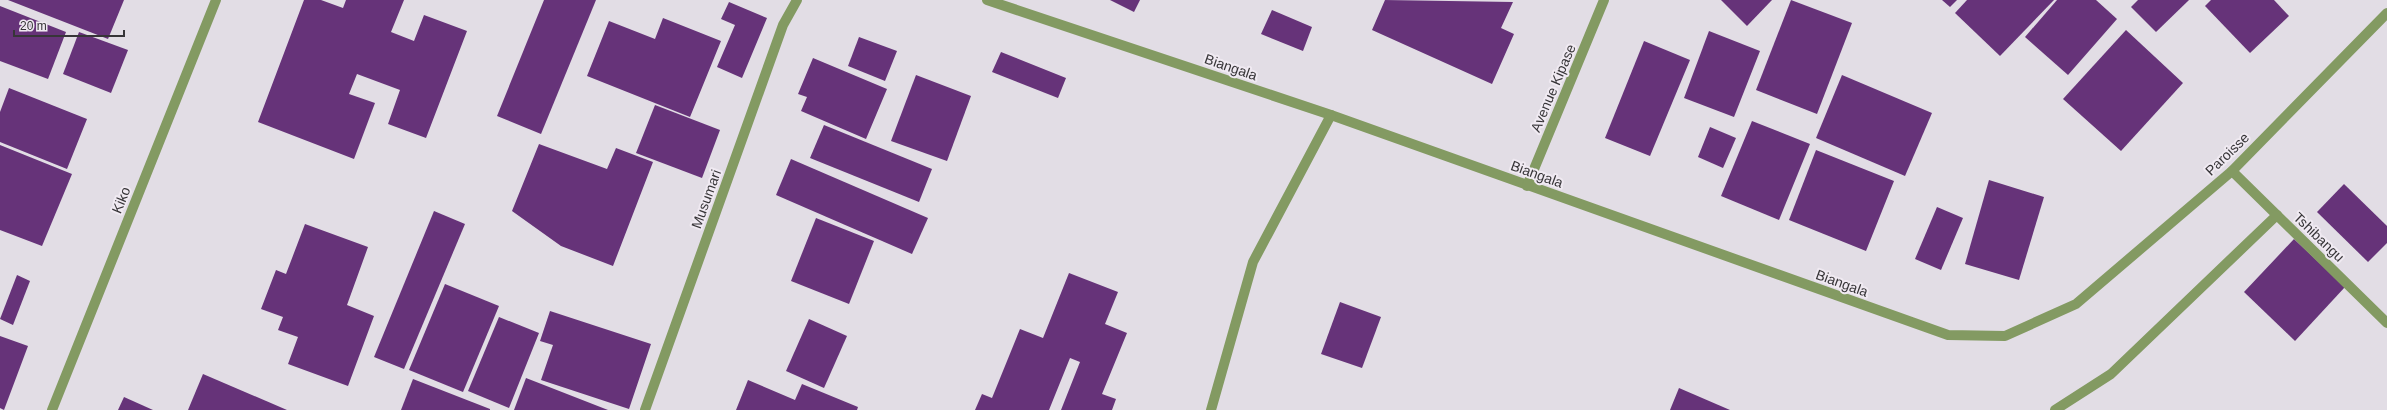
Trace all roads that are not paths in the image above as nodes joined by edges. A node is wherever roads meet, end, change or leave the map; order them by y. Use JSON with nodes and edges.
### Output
{"nodes":[{"id":1,"x":216,"y":0,"type":"edge"},
{"id":2,"x":797,"y":0,"type":"edge"},
{"id":3,"x":987,"y":0,"type":"edge"},
{"id":4,"x":1604,"y":0,"type":"edge"},
{"id":5,"x":2387,"y":13,"type":"edge"},
{"id":6,"x":1331,"y":115,"type":"junction"},
{"id":7,"x":2232,"y":171,"type":"junction"},
{"id":8,"x":1527,"y":186,"type":"junction"},
{"id":9,"x":2277,"y":215,"type":"junction"},
{"id":10,"x":2076,"y":304,"type":"joint"},
{"id":11,"x":2387,"y":323,"type":"edge"},
{"id":12,"x":52,"y":410,"type":"edge"},
{"id":13,"x":645,"y":410,"type":"edge"},
{"id":14,"x":1211,"y":410,"type":"edge"},
{"id":15,"x":2055,"y":410,"type":"edge"}],
"edges":[{"from":1,"to":12,"type":"street","name":"Kiko"},
{"from":2,"to":13,"type":"street","name":"Musumari"},
{"from":3,"to":6,"type":"street","name":"Biangala"},
{"from":4,"to":8,"type":"street","name":"Avenue Kipase"},
{"from":5,"to":7,"type":"street","name":"Paroisse"},
{"from":6,"to":8,"type":"street","name":"Biangala"},
{"from":6,"to":14,"type":"street"},
{"from":7,"to":9,"type":"street","name":"Tshibangu"},
{"from":7,"to":10,"type":"street","name":"Paroisse"},
{"from":8,"to":10,"type":"street","name":"Biangala"},
{"from":9,"to":11,"type":"street","name":"Tshibangu"},
{"from":9,"to":15,"type":"street"}]}
